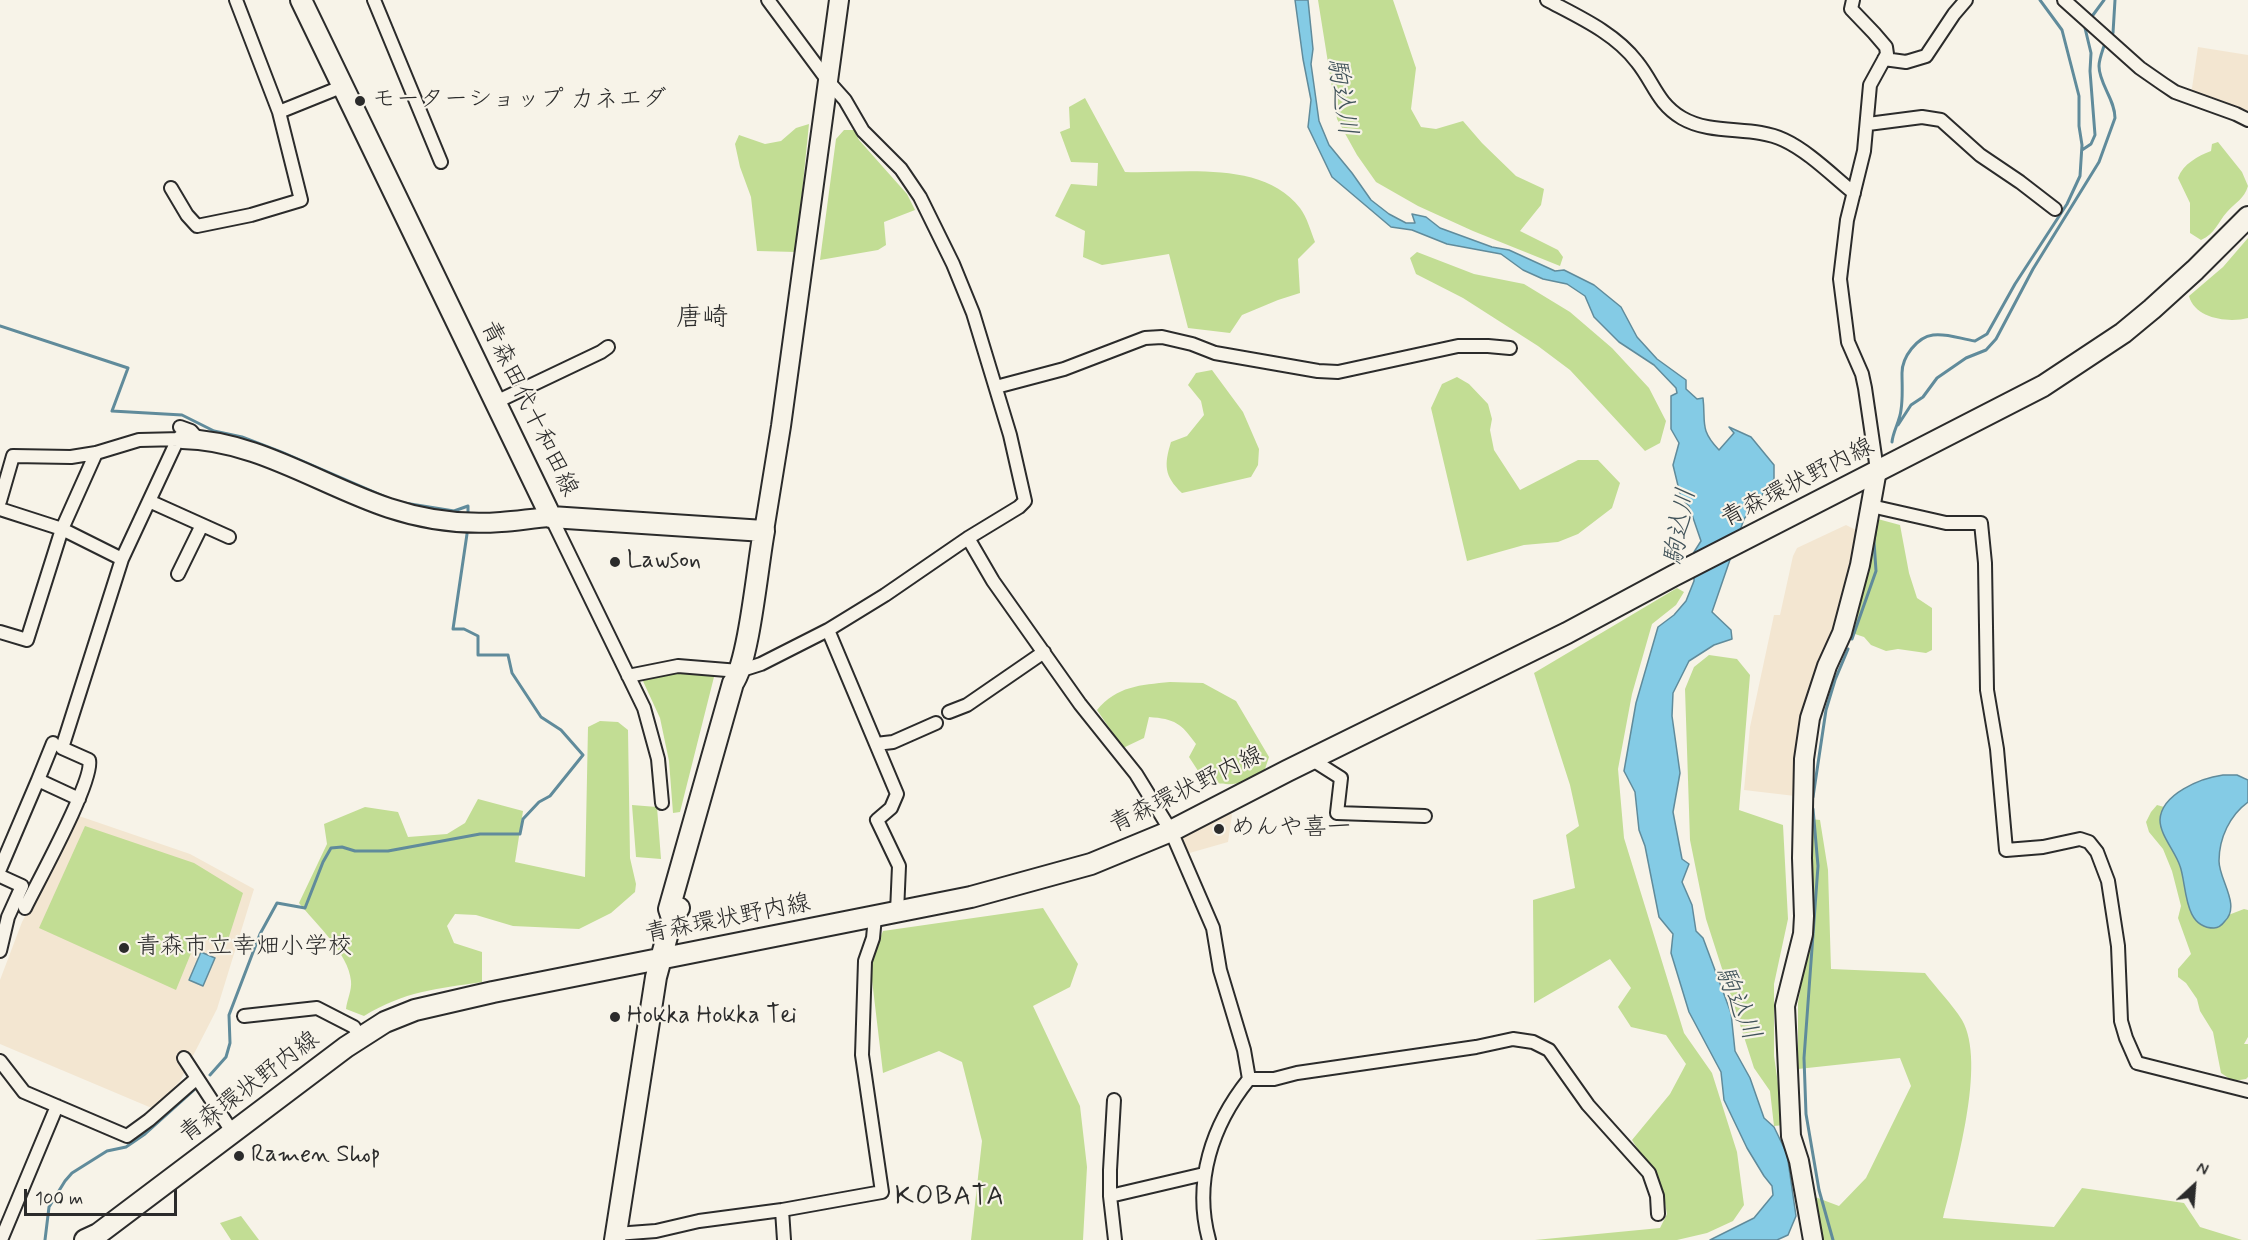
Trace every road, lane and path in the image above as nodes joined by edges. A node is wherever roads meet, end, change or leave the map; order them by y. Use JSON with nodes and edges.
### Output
{"nodes":[{"id":1,"x":236,"y":0,"type":"edge"},
{"id":2,"x":301,"y":0,"type":"edge"},
{"id":3,"x":374,"y":0,"type":"edge"},
{"id":4,"x":768,"y":0,"type":"edge"},
{"id":5,"x":839,"y":0,"type":"edge"},
{"id":6,"x":1547,"y":0,"type":"edge"},
{"id":7,"x":1853,"y":0,"type":"edge"},
{"id":8,"x":1966,"y":0,"type":"edge"},
{"id":9,"x":2064,"y":0,"type":"edge"},
{"id":10,"x":1884,"y":59,"type":"junction"},
{"id":11,"x":828,"y":81,"type":"junction"},
{"id":12,"x":341,"y":87,"type":"junction"},
{"id":13,"x":279,"y":112,"type":"junction"},
{"id":14,"x":2248,"y":120,"type":"edge"},
{"id":15,"x":1868,"y":124,"type":"junction"},
{"id":16,"x":441,"y":162,"type":"dead end"},
{"id":17,"x":171,"y":188,"type":"dead end"},
{"id":18,"x":1854,"y":193,"type":"junction"},
{"id":19,"x":2055,"y":209,"type":"dead end"},
{"id":20,"x":2248,"y":217,"type":"edge"},
{"id":21,"x":608,"y":347,"type":"dead end"},
{"id":22,"x":1510,"y":348,"type":"dead end"},
{"id":23,"x":996,"y":387,"type":"junction"},
{"id":24,"x":496,"y":402,"type":"junction"},
{"id":25,"x":184,"y":437,"type":"junction"},
{"id":26,"x":96,"y":453,"type":"junction"},
{"id":27,"x":1877,"y":470,"type":"junction"},
{"id":28,"x":0,"y":501,"type":"edge"},
{"id":29,"x":149,"y":501,"type":"junction"},
{"id":30,"x":1871,"y":506,"type":"junction"},
{"id":31,"x":0,"y":509,"type":"edge"},
{"id":32,"x":551,"y":517,"type":"junction"},
{"id":33,"x":202,"y":525,"type":"junction"},
{"id":34,"x":62,"y":529,"type":"junction"},
{"id":35,"x":764,"y":531,"type":"junction"},
{"id":36,"x":229,"y":537,"type":"dead end"},
{"id":37,"x":968,"y":538,"type":"junction"},
{"id":38,"x":122,"y":559,"type":"junction"},
{"id":39,"x":178,"y":574,"type":"dead end"},
{"id":40,"x":828,"y":630,"type":"junction"},
{"id":41,"x":0,"y":632,"type":"edge"},
{"id":42,"x":1044,"y":652,"type":"junction"},
{"id":43,"x":738,"y":674,"type":"junction"},
{"id":44,"x":628,"y":676,"type":"junction"},
{"id":45,"x":949,"y":712,"type":"dead end"},
{"id":46,"x":936,"y":723,"type":"dead end"},
{"id":47,"x":52,"y":743,"type":"dead end"},
{"id":48,"x":876,"y":744,"type":"junction"},
{"id":49,"x":1311,"y":759,"type":"junction"},
{"id":50,"x":38,"y":780,"type":"junction"},
{"id":51,"x":79,"y":799,"type":"junction"},
{"id":52,"x":662,"y":802,"type":"dead end"},
{"id":53,"x":1425,"y":816,"type":"dead end"},
{"id":54,"x":1171,"y":831,"type":"junction"},
{"id":55,"x":0,"y":869,"type":"edge"},
{"id":56,"x":0,"y":876,"type":"edge"},
{"id":57,"x":25,"y":908,"type":"dead end"},
{"id":58,"x":897,"y":912,"type":"junction"},
{"id":59,"x":874,"y":916,"type":"junction"},
{"id":60,"x":0,"y":951,"type":"edge"},
{"id":61,"x":660,"y":959,"type":"junction"},
{"id":62,"x":244,"y":1016,"type":"dead end"},
{"id":63,"x":360,"y":1038,"type":"junction"},
{"id":64,"x":184,"y":1058,"type":"dead end"},
{"id":65,"x":0,"y":1061,"type":"edge"},
{"id":66,"x":197,"y":1078,"type":"junction"},
{"id":67,"x":1249,"y":1079,"type":"junction"},
{"id":68,"x":2248,"y":1091,"type":"edge"},
{"id":69,"x":1114,"y":1100,"type":"dead end"},
{"id":70,"x":57,"y":1106,"type":"junction"},
{"id":71,"x":233,"y":1133,"type":"junction"},
{"id":72,"x":1204,"y":1174,"type":"junction"},
{"id":73,"x":1110,"y":1196,"type":"junction"},
{"id":74,"x":782,"y":1210,"type":"junction"},
{"id":75,"x":1658,"y":1214,"type":"dead end"},
{"id":76,"x":615,"y":1237,"type":"edge"},
{"id":77,"x":1,"y":1240,"type":"edge"},
{"id":78,"x":85,"y":1240,"type":"edge"},
{"id":79,"x":784,"y":1240,"type":"edge"},
{"id":80,"x":1115,"y":1240,"type":"edge"},
{"id":81,"x":1209,"y":1240,"type":"edge"},
{"id":82,"x":1813,"y":1240,"type":"edge"}],
"edges":[{"from":1,"to":13,"type":"street"},
{"from":2,"to":12,"type":"main road","name":"青森田代十和田線"},
{"from":3,"to":16,"type":"street"},
{"from":4,"to":11,"type":"street"},
{"from":5,"to":11,"type":"street"},
{"from":6,"to":18,"type":"street"},
{"from":7,"to":10,"type":"street"},
{"from":8,"to":10,"type":"street"},
{"from":9,"to":14,"type":"street"},
{"from":10,"to":15,"type":"street"},
{"from":11,"to":23,"type":"street"},
{"from":11,"to":35,"type":"street"},
{"from":12,"to":13,"type":"street"},
{"from":12,"to":24,"type":"main road","name":"青森田代十和田線"},
{"from":13,"to":17,"type":"street"},
{"from":15,"to":18,"type":"street"},
{"from":15,"to":19,"type":"street"},
{"from":18,"to":27,"type":"street"},
{"from":20,"to":27,"type":"main road","name":"青森環状野内線"},
{"from":21,"to":24,"type":"street"},
{"from":22,"to":23,"type":"street"},
{"from":23,"to":37,"type":"street"},
{"from":24,"to":32,"type":"main road","name":"青森田代十和田線"},
{"from":25,"to":26,"type":"street"},
{"from":25,"to":29,"type":"street"},
{"from":25,"to":32,"type":"street"},
{"from":26,"to":28,"type":"street"},
{"from":26,"to":34,"type":"street"},
{"from":27,"to":30,"type":"street"},
{"from":27,"to":49,"type":"main road","name":"青森環状野内線"},
{"from":29,"to":33,"type":"street"},
{"from":29,"to":38,"type":"street"},
{"from":30,"to":68,"type":"street"},
{"from":30,"to":82,"type":"street"},
{"from":31,"to":34,"type":"street"},
{"from":32,"to":35,"type":"main road","name":"青森田代十和田線"},
{"from":32,"to":44,"type":"street"},
{"from":33,"to":36,"type":"street"},
{"from":33,"to":39,"type":"street"},
{"from":34,"to":38,"type":"street"},
{"from":34,"to":41,"type":"street"},
{"from":35,"to":43,"type":"main road"},
{"from":37,"to":40,"type":"street"},
{"from":37,"to":42,"type":"street"},
{"from":38,"to":51,"type":"street"},
{"from":40,"to":43,"type":"street"},
{"from":40,"to":48,"type":"street"},
{"from":42,"to":45,"type":"street"},
{"from":42,"to":54,"type":"street"},
{"from":43,"to":44,"type":"street"},
{"from":43,"to":61,"type":"main road"},
{"from":44,"to":52,"type":"street"},
{"from":46,"to":48,"type":"street"},
{"from":47,"to":50,"type":"street"},
{"from":48,"to":58,"type":"street"},
{"from":49,"to":53,"type":"street"},
{"from":49,"to":54,"type":"main road","name":"青森環状野内線"},
{"from":50,"to":51,"type":"street"},
{"from":50,"to":55,"type":"street"},
{"from":51,"to":57,"type":"street"},
{"from":54,"to":58,"type":"main road","name":"青森環状野内線"},
{"from":54,"to":67,"type":"street"},
{"from":56,"to":60,"type":"street"},
{"from":58,"to":59,"type":"main road","name":"青森環状野内線"},
{"from":59,"to":61,"type":"main road","name":"青森環状野内線"},
{"from":59,"to":74,"type":"street"},
{"from":61,"to":63,"type":"main road","name":"青森環状野内線"},
{"from":61,"to":76,"type":"main road"},
{"from":62,"to":63,"type":"street"},
{"from":63,"to":71,"type":"main road","name":"青森環状野内線"},
{"from":64,"to":66,"type":"street"},
{"from":65,"to":70,"type":"street"},
{"from":66,"to":70,"type":"street"},
{"from":66,"to":71,"type":"street"},
{"from":67,"to":72,"type":"street"},
{"from":67,"to":75,"type":"street"},
{"from":69,"to":73,"type":"street"},
{"from":70,"to":77,"type":"street"},
{"from":71,"to":78,"type":"main road","name":"青森環状野内線"},
{"from":72,"to":73,"type":"street"},
{"from":72,"to":81,"type":"street"},
{"from":73,"to":80,"type":"street"},
{"from":74,"to":76,"type":"street"},
{"from":74,"to":79,"type":"street"}]}
